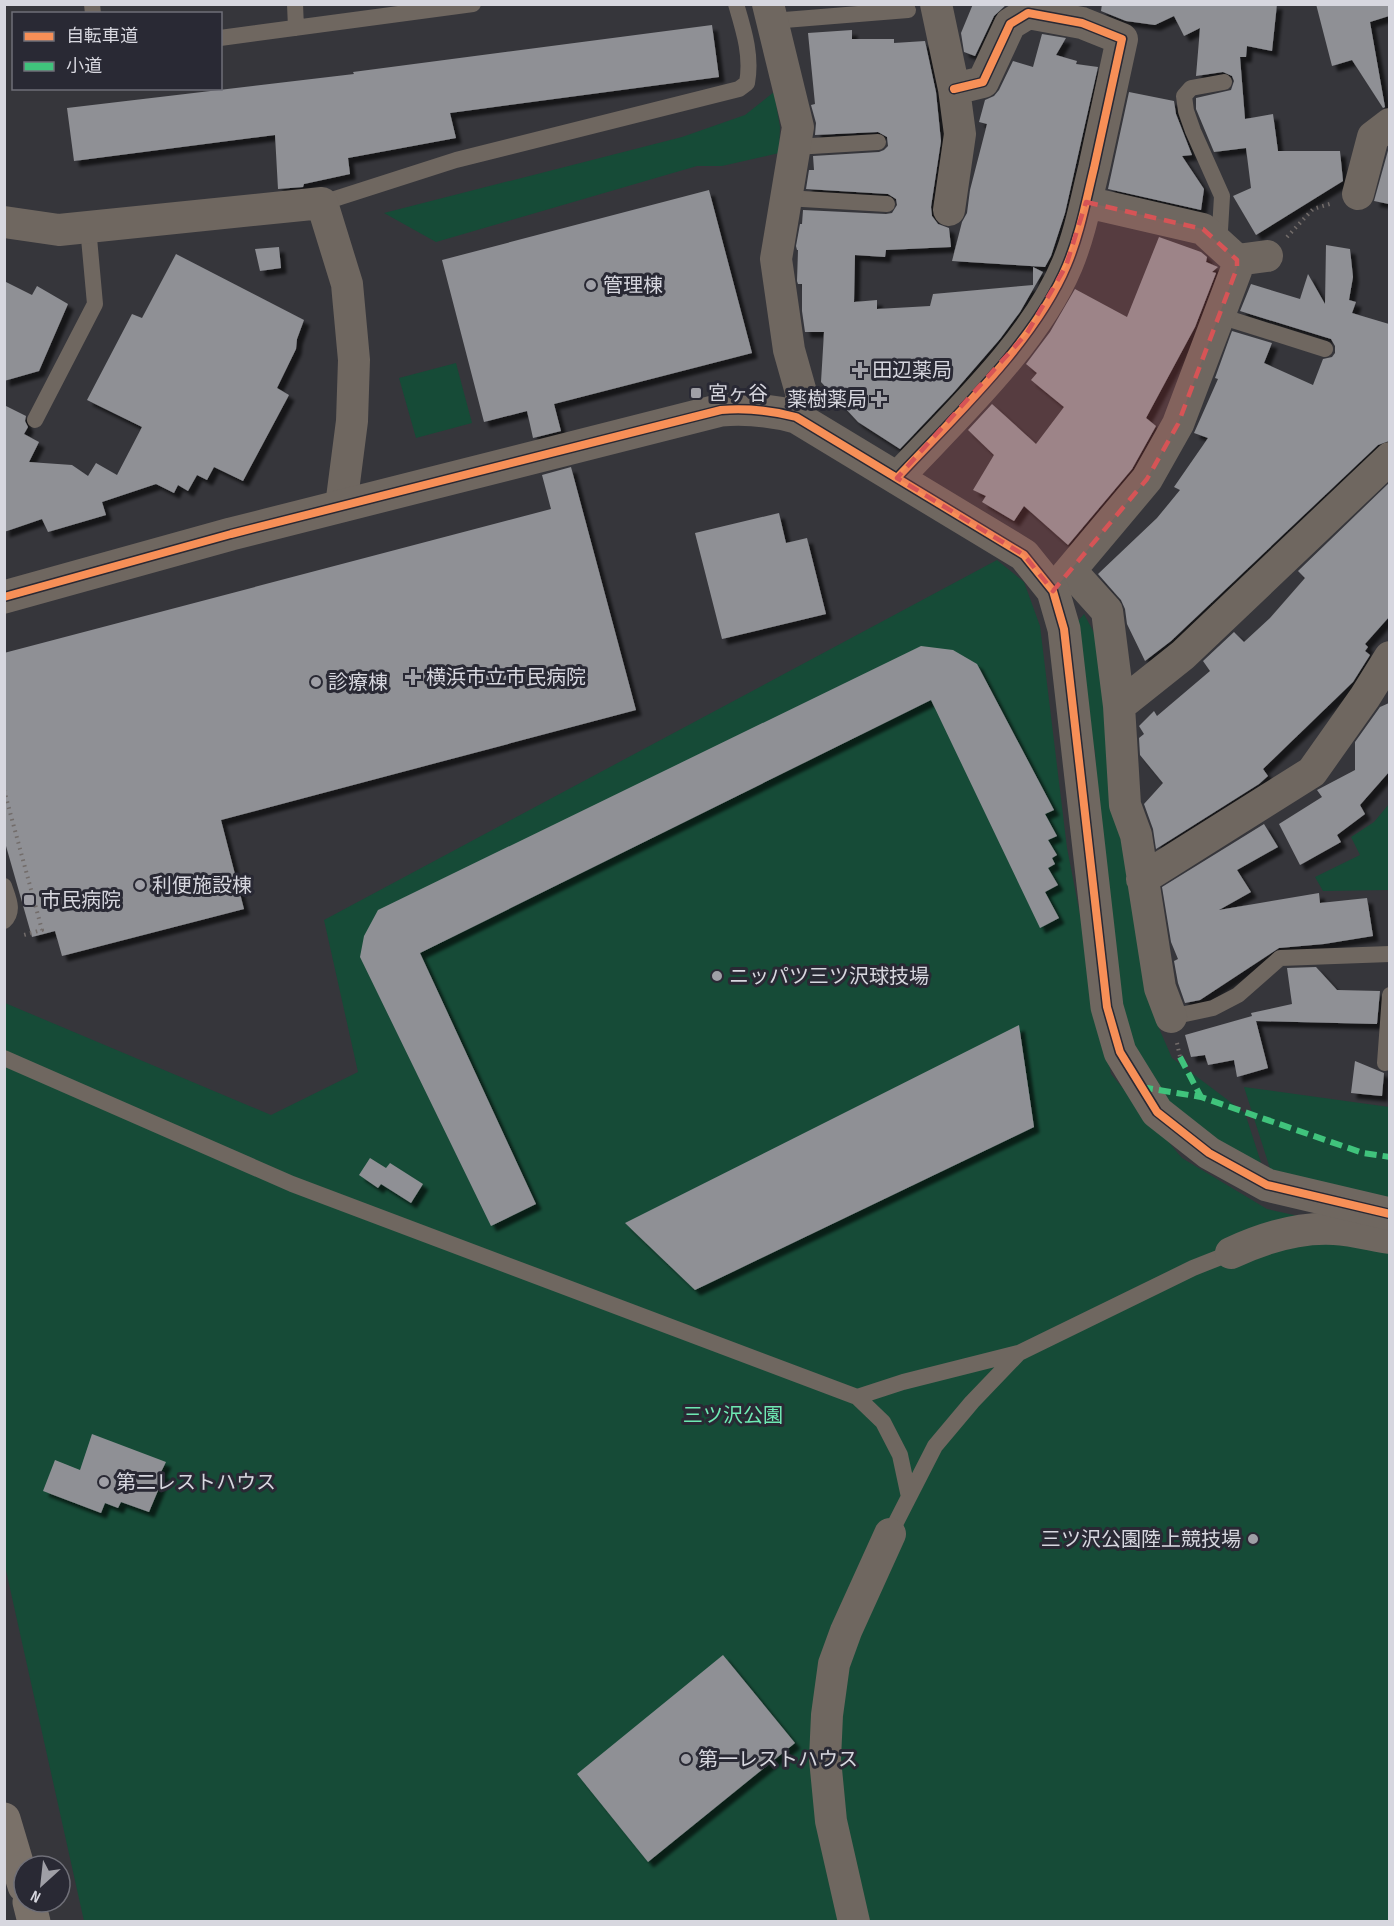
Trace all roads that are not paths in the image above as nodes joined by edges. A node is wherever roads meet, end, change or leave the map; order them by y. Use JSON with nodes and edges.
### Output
{"nodes":[{"id":1,"x":295,"y":4,"type":"edge"},
{"id":2,"x":473,"y":4,"type":"edge"},
{"id":3,"x":736,"y":4,"type":"edge"},
{"id":4,"x":922,"y":7,"type":"edge"},
{"id":5,"x":770,"y":13,"type":"edge"},
{"id":6,"x":297,"y":28,"type":"junction"},
{"id":7,"x":222,"y":38,"type":"edge"},
{"id":8,"x":1224,"y":82,"type":"dead end"},
{"id":9,"x":954,"y":88,"type":"junction"},
{"id":10,"x":1389,"y":124,"type":"edge"},
{"id":11,"x":878,"y":142,"type":"dead end"},
{"id":12,"x":795,"y":147,"type":"junction"},
{"id":13,"x":1358,"y":194,"type":"road end"},
{"id":14,"x":786,"y":198,"type":"junction"},
{"id":15,"x":1086,"y":202,"type":"junction"},
{"id":16,"x":322,"y":203,"type":"junction"},
{"id":17,"x":887,"y":204,"type":"dead end"},
{"id":18,"x":950,"y":210,"type":"dead end"},
{"id":19,"x":4,"y":222,"type":"edge"},
{"id":20,"x":88,"y":227,"type":"junction"},
{"id":21,"x":1240,"y":253,"type":"junction"},
{"id":22,"x":1220,"y":316,"type":"junction"},
{"id":23,"x":1325,"y":349,"type":"dead end"},
{"id":24,"x":796,"y":417,"type":"junction"},
{"id":25,"x":36,"y":420,"type":"dead end"},
{"id":26,"x":1389,"y":458,"type":"edge"},
{"id":27,"x":897,"y":478,"type":"junction"},
{"id":28,"x":341,"y":506,"type":"junction"},
{"id":29,"x":1062,"y":581,"type":"junction"},
{"id":30,"x":4,"y":597,"type":"edge"},
{"id":31,"x":1389,"y":657,"type":"edge"},
{"id":32,"x":1119,"y":706,"type":"junction"},
{"id":33,"x":1142,"y":879,"type":"junction"},
{"id":34,"x":4,"y":886,"type":"edge"},
{"id":35,"x":4,"y":921,"type":"edge"},
{"id":36,"x":1389,"y":954,"type":"edge"},
{"id":37,"x":1389,"y":995,"type":"edge"},
{"id":38,"x":1171,"y":1017,"type":"joint"},
{"id":39,"x":4,"y":1058,"type":"edge"},
{"id":40,"x":1385,"y":1063,"type":"dead end"},
{"id":41,"x":1389,"y":1214,"type":"edge"},
{"id":42,"x":1389,"y":1238,"type":"edge"},
{"id":43,"x":1231,"y":1253,"type":"joint"},
{"id":44,"x":1019,"y":1353,"type":"junction"},
{"id":45,"x":857,"y":1397,"type":"junction"},
{"id":46,"x":909,"y":1497,"type":"junction"},
{"id":47,"x":890,"y":1534,"type":"joint"},
{"id":48,"x":4,"y":1819,"type":"edge"},
{"id":49,"x":14,"y":1854,"type":"edge"},
{"id":50,"x":854,"y":1922,"type":"edge"}],
"edges":[{"from":1,"to":6,"type":"lane"},
{"from":2,"to":6,"type":"lane"},
{"from":3,"to":16,"type":"lane"},
{"from":4,"to":5,"type":"lane"},
{"from":4,"to":9,"type":"street"},
{"from":5,"to":12,"type":"street"},
{"from":6,"to":7,"type":"lane"},
{"from":8,"to":21,"type":"lane"},
{"from":9,"to":15,"type":"street"},
{"from":9,"to":18,"type":"street"},
{"from":10,"to":13,"type":"street"},
{"from":11,"to":12,"type":"lane"},
{"from":12,"to":14,"type":"street"},
{"from":14,"to":17,"type":"lane"},
{"from":14,"to":24,"type":"street"},
{"from":15,"to":21,"type":"street"},
{"from":15,"to":27,"type":"street"},
{"from":16,"to":20,"type":"street"},
{"from":16,"to":28,"type":"street"},
{"from":19,"to":20,"type":"street"},
{"from":20,"to":25,"type":"lane"},
{"from":21,"to":22,"type":"street"},
{"from":22,"to":23,"type":"lane"},
{"from":22,"to":29,"type":"street"},
{"from":24,"to":27,"type":"street"},
{"from":24,"to":28,"type":"street"},
{"from":26,"to":32,"type":"street"},
{"from":27,"to":29,"type":"street"},
{"from":28,"to":30,"type":"street"},
{"from":29,"to":32,"type":"street"},
{"from":29,"to":41,"type":"street"},
{"from":31,"to":33,"type":"street"},
{"from":32,"to":33,"type":"street"},
{"from":33,"to":38,"type":"street"},
{"from":34,"to":35,"type":"lane"},
{"from":36,"to":38,"type":"lane"},
{"from":37,"to":40,"type":"lane"},
{"from":39,"to":45,"type":"lane"},
{"from":42,"to":43,"type":"street"},
{"from":43,"to":44,"type":"lane"},
{"from":44,"to":45,"type":"lane"},
{"from":44,"to":46,"type":"lane"},
{"from":45,"to":46,"type":"lane"},
{"from":46,"to":47,"type":"lane"},
{"from":47,"to":50,"type":"street"},
{"from":48,"to":49,"type":"main road"}]}
